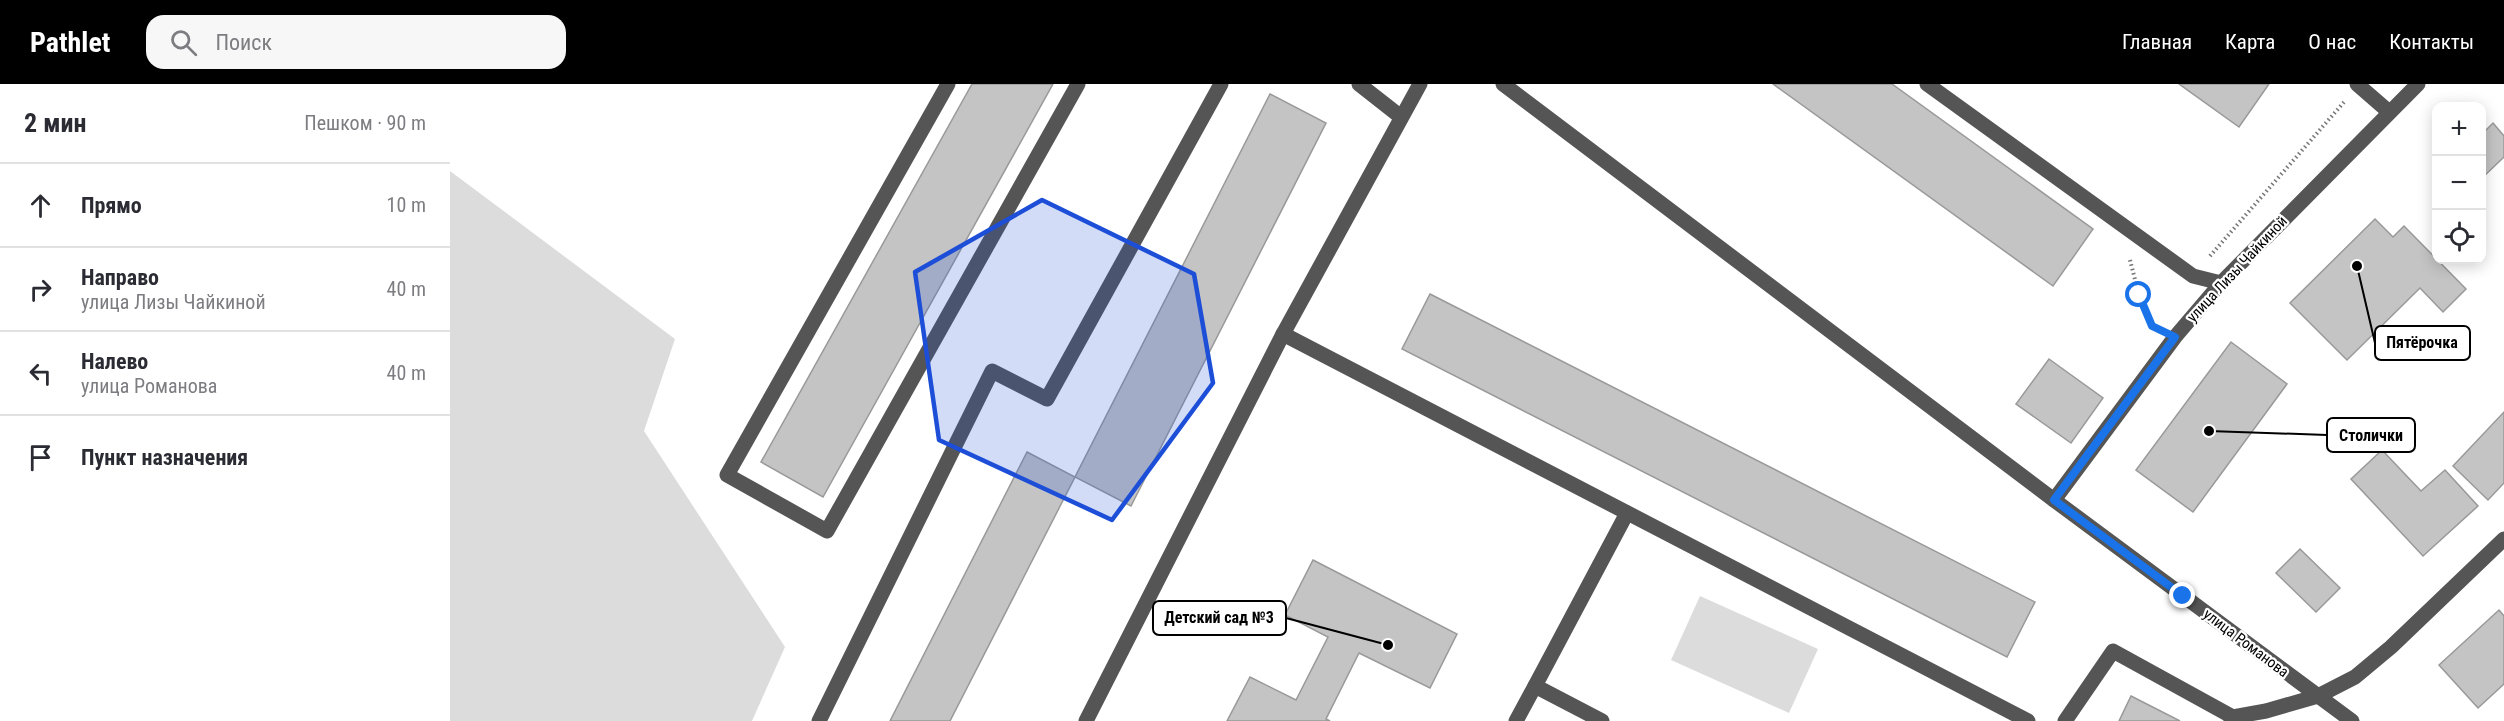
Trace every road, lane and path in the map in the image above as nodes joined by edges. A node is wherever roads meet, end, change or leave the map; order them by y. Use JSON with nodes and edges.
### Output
{"nodes":[{"id":1,"x":948,"y":84,"type":"edge"},
{"id":2,"x":1078,"y":84,"type":"edge"},
{"id":3,"x":1221,"y":84,"type":"edge"},
{"id":4,"x":1359,"y":84,"type":"edge"},
{"id":5,"x":1420,"y":84,"type":"edge"},
{"id":6,"x":1503,"y":84,"type":"edge"},
{"id":7,"x":1927,"y":84,"type":"edge"},
{"id":8,"x":2358,"y":84,"type":"edge"},
{"id":9,"x":2418,"y":84,"type":"edge"},
{"id":10,"x":2388,"y":111,"type":"junction"},
{"id":11,"x":1401,"y":117,"type":"junction"},
{"id":12,"x":2122,"y":225,"type":"junction"},
{"id":13,"x":2193,"y":276,"type":"junction"},
{"id":14,"x":2222,"y":283,"type":"junction"},
{"id":15,"x":2159,"y":318,"type":"dead end"},
{"id":16,"x":2152,"y":326,"type":"junction"},
{"id":17,"x":1283,"y":334,"type":"junction"},
{"id":18,"x":2175,"y":337,"type":"junction"},
{"id":19,"x":2054,"y":500,"type":"junction"},
{"id":20,"x":1627,"y":513,"type":"junction"},
{"id":21,"x":2504,"y":539,"type":"edge"},
{"id":22,"x":1535,"y":686,"type":"junction"},
{"id":23,"x":2318,"y":696,"type":"junction"},
{"id":24,"x":2232,"y":719,"type":"edge"},
{"id":25,"x":819,"y":721,"type":"edge"},
{"id":26,"x":1086,"y":721,"type":"edge"},
{"id":27,"x":1516,"y":721,"type":"edge"},
{"id":28,"x":1602,"y":721,"type":"edge"},
{"id":29,"x":2028,"y":721,"type":"edge"},
{"id":30,"x":2065,"y":721,"type":"edge"},
{"id":31,"x":2352,"y":721,"type":"edge"}],
"edges":[{"from":1,"to":2,"type":"street"},
{"from":3,"to":25,"type":"street"},
{"from":4,"to":11,"type":"street"},
{"from":5,"to":11,"type":"street"},
{"from":6,"to":19,"type":"street","name":"улица Романова"},
{"from":7,"to":12,"type":"street"},
{"from":8,"to":10,"type":"street"},
{"from":8,"to":13,"type":"path"},
{"from":9,"to":10,"type":"street","name":"улица Лизы Чайкиной"},
{"from":10,"to":14,"type":"street","name":"улица Лизы Чайкиной"},
{"from":11,"to":17,"type":"street"},
{"from":12,"to":13,"type":"street"},
{"from":12,"to":16,"type":"path"},
{"from":13,"to":14,"type":"street"},
{"from":14,"to":18,"type":"street","name":"улица Лизы Чайкиной"},
{"from":15,"to":16,"type":"path"},
{"from":16,"to":18,"type":"path"},
{"from":17,"to":20,"type":"street"},
{"from":17,"to":26,"type":"street"},
{"from":18,"to":19,"type":"street","name":"улица Лизы Чайкиной"},
{"from":19,"to":23,"type":"street","name":"улица Романова"},
{"from":20,"to":22,"type":"street"},
{"from":20,"to":29,"type":"street"},
{"from":21,"to":23,"type":"street"},
{"from":22,"to":27,"type":"street"},
{"from":22,"to":28,"type":"street"},
{"from":23,"to":24,"type":"street"},
{"from":23,"to":31,"type":"street","name":"улица Романова"},
{"from":24,"to":30,"type":"street"}]}
